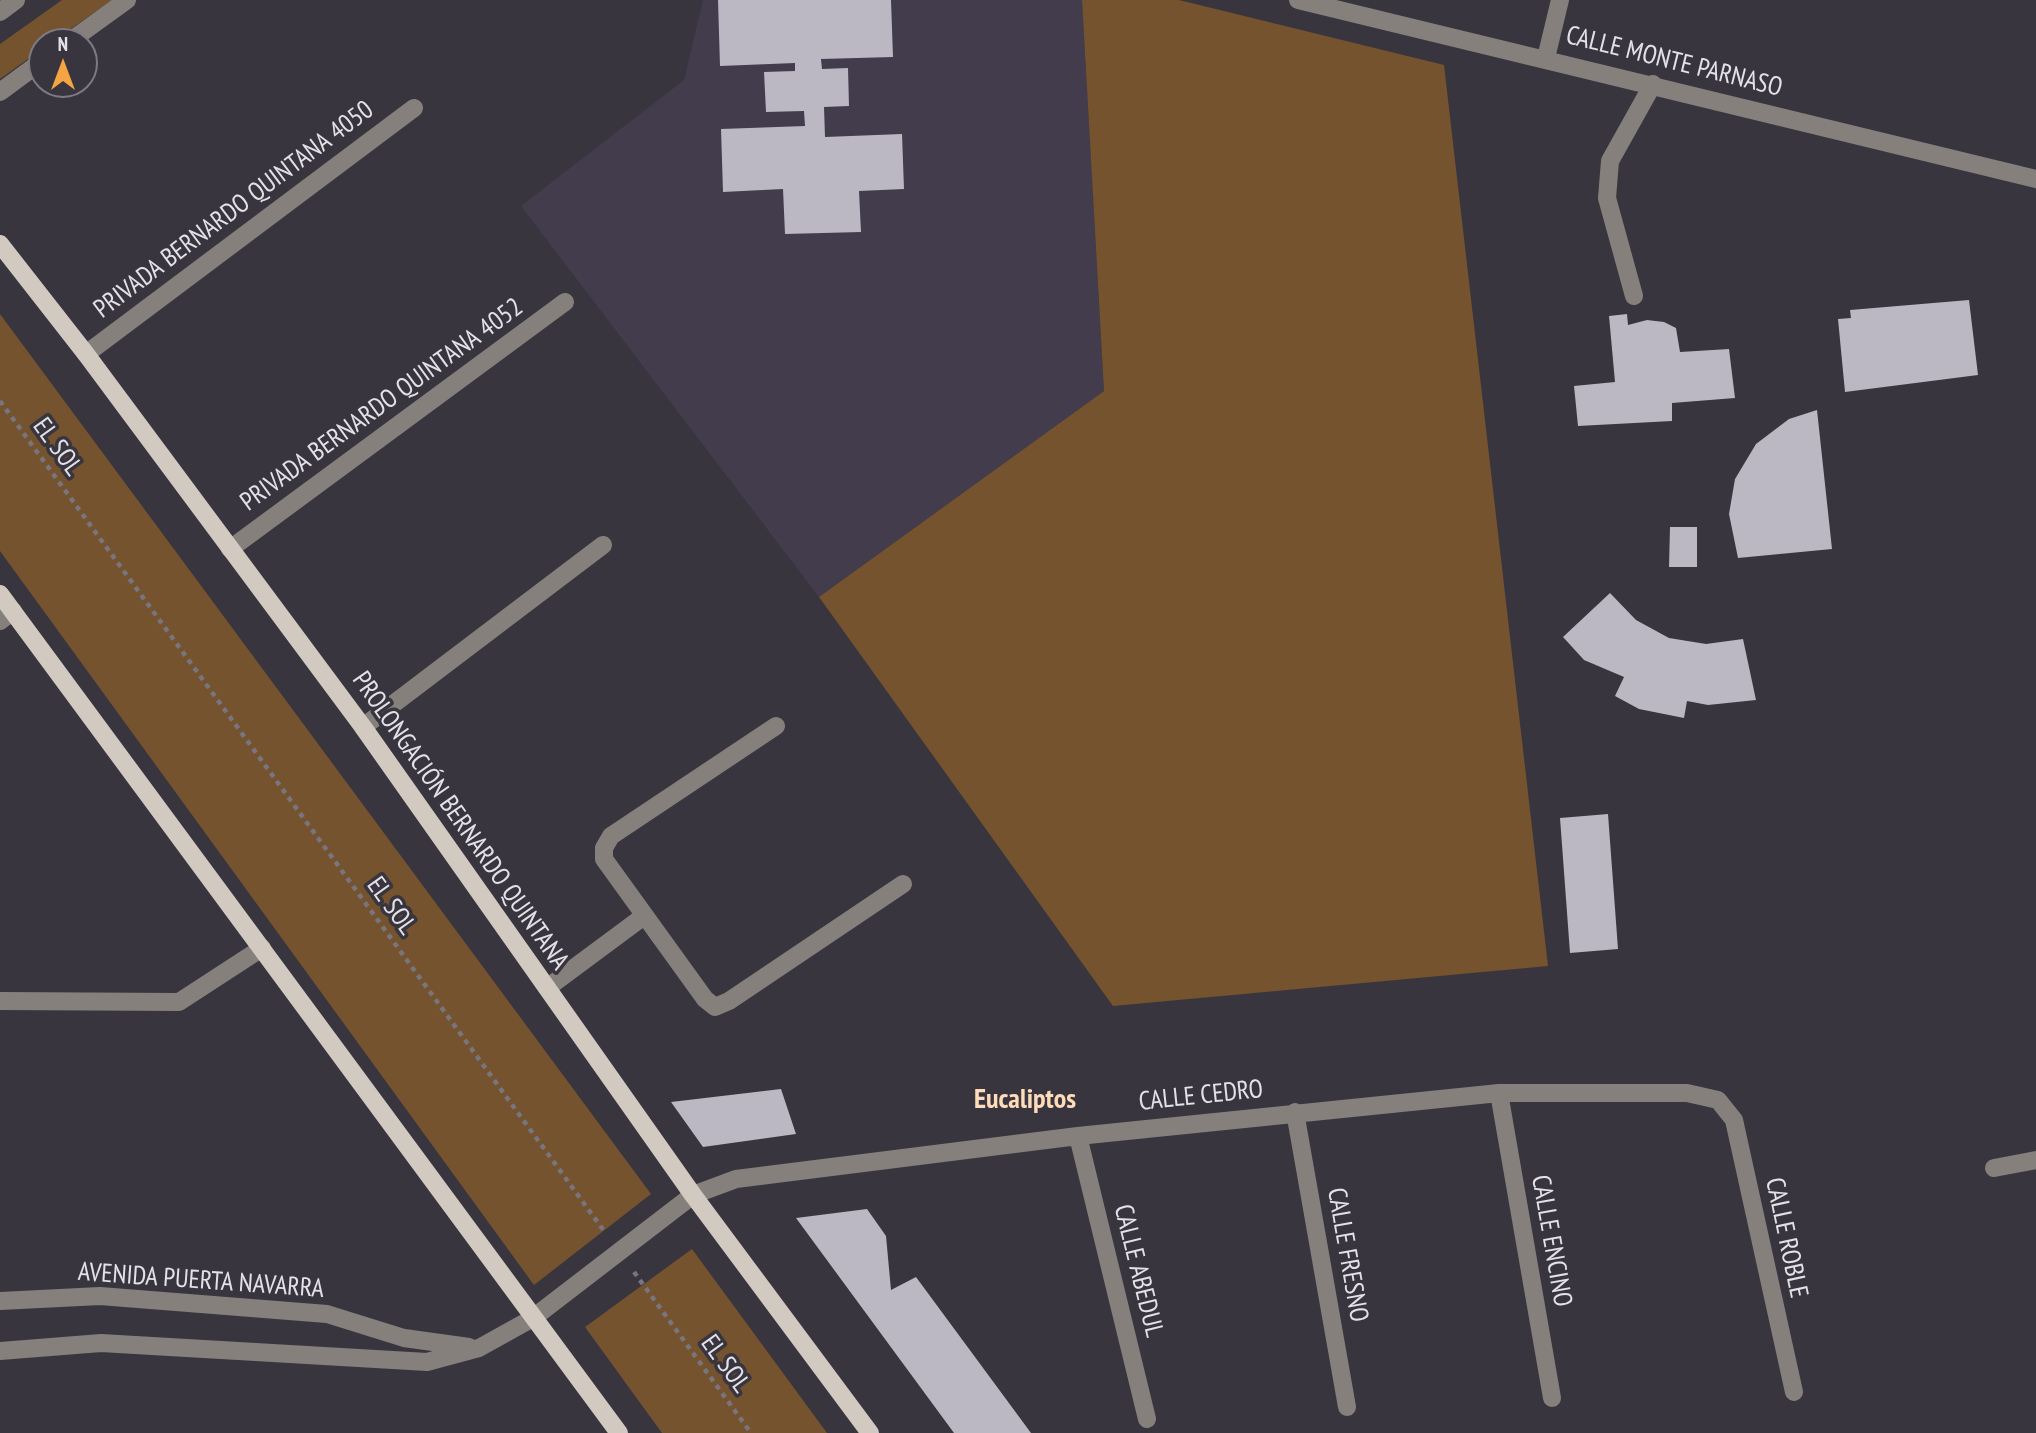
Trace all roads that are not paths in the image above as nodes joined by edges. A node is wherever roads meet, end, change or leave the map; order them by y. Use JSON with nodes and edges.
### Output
{"nodes":[{"id":1,"x":16,"y":0,"type":"edge"},
{"id":2,"x":127,"y":0,"type":"edge"},
{"id":3,"x":1298,"y":0,"type":"edge"},
{"id":4,"x":1560,"y":0,"type":"edge"},
{"id":5,"x":0,"y":12,"type":"edge"},
{"id":6,"x":88,"y":28,"type":"edge"},
{"id":7,"x":1546,"y":58,"type":"junction"},
{"id":8,"x":28,"y":71,"type":"edge"},
{"id":9,"x":1653,"y":84,"type":"junction"},
{"id":10,"x":0,"y":92,"type":"edge"},
{"id":11,"x":414,"y":108,"type":"dead end"},
{"id":12,"x":2036,"y":179,"type":"edge"},
{"id":13,"x":0,"y":244,"type":"edge"},
{"id":14,"x":1634,"y":296,"type":"dead end"},
{"id":15,"x":565,"y":302,"type":"dead end"},
{"id":16,"x":86,"y":354,"type":"junction"},
{"id":17,"x":603,"y":545,"type":"dead end"},
{"id":18,"x":230,"y":550,"type":"junction"},
{"id":19,"x":0,"y":594,"type":"edge"},
{"id":20,"x":6,"y":616,"type":"edge"},
{"id":21,"x":776,"y":726,"type":"dead end"},
{"id":22,"x":363,"y":727,"type":"junction"},
{"id":23,"x":903,"y":884,"type":"dead end"},
{"id":24,"x":644,"y":916,"type":"junction"},
{"id":25,"x":262,"y":948,"type":"junction"},
{"id":26,"x":547,"y":988,"type":"junction"},
{"id":27,"x":0,"y":1001,"type":"edge"},
{"id":28,"x":1499,"y":1093,"type":"junction"},
{"id":29,"x":1718,"y":1100,"type":"joint"},
{"id":30,"x":1295,"y":1112,"type":"junction"},
{"id":31,"x":1078,"y":1136,"type":"junction"},
{"id":32,"x":2036,"y":1160,"type":"edge"},
{"id":33,"x":1994,"y":1168,"type":"dead end"},
{"id":34,"x":693,"y":1195,"type":"junction"},
{"id":35,"x":0,"y":1301,"type":"edge"},
{"id":36,"x":533,"y":1318,"type":"junction"},
{"id":37,"x":479,"y":1348,"type":"junction"},
{"id":38,"x":0,"y":1351,"type":"edge"},
{"id":39,"x":1794,"y":1392,"type":"dead end"},
{"id":40,"x":1552,"y":1398,"type":"dead end"},
{"id":41,"x":1347,"y":1407,"type":"dead end"},
{"id":42,"x":1147,"y":1419,"type":"dead end"},
{"id":43,"x":619,"y":1433,"type":"edge"},
{"id":44,"x":870,"y":1433,"type":"edge"}],
"edges":[{"from":1,"to":5,"type":"street"},
{"from":2,"to":6,"type":"street"},
{"from":3,"to":7,"type":"street","name":"CALLE MONTE PARNASO"},
{"from":4,"to":7,"type":"street"},
{"from":7,"to":9,"type":"street","name":"CALLE MONTE PARNASO"},
{"from":8,"to":10,"type":"street"},
{"from":9,"to":12,"type":"street","name":"CALLE MONTE PARNASO"},
{"from":9,"to":14,"type":"street"},
{"from":11,"to":16,"type":"street","name":"PRIVADA BERNARDO QUINTANA 4050"},
{"from":13,"to":16,"type":"main road","name":"PROLONGACIÓN BERNARDO QUINTANA"},
{"from":15,"to":18,"type":"street","name":"PRIVADA BERNARDO QUINTANA 4052"},
{"from":16,"to":18,"type":"main road","name":"PROLONGACIÓN BERNARDO QUINTANA"},
{"from":17,"to":22,"type":"street"},
{"from":18,"to":22,"type":"main road","name":"PROLONGACIÓN BERNARDO QUINTANA"},
{"from":19,"to":20,"type":"main road"},
{"from":20,"to":25,"type":"main road"},
{"from":21,"to":24,"type":"street"},
{"from":22,"to":26,"type":"main road","name":"PROLONGACIÓN BERNARDO QUINTANA"},
{"from":23,"to":24,"type":"street"},
{"from":24,"to":26,"type":"street"},
{"from":25,"to":27,"type":"street"},
{"from":25,"to":36,"type":"main road"},
{"from":26,"to":34,"type":"main road","name":"PROLONGACIÓN BERNARDO QUINTANA"},
{"from":28,"to":29,"type":"street","name":"CALLE CEDRO"},
{"from":28,"to":30,"type":"street","name":"CALLE CEDRO"},
{"from":28,"to":40,"type":"street","name":"CALLE ENCINO"},
{"from":29,"to":39,"type":"street","name":"CALLE ROBLE"},
{"from":30,"to":31,"type":"street","name":"CALLE CEDRO"},
{"from":30,"to":41,"type":"street","name":"CALLE FRESNO"},
{"from":31,"to":34,"type":"street","name":"CALLE CEDRO"},
{"from":31,"to":42,"type":"street","name":"CALLE ABEDUL"},
{"from":32,"to":33,"type":"street"},
{"from":34,"to":36,"type":"street"},
{"from":34,"to":44,"type":"main road","name":"PROLONGACIÓN BERNARDO QUINTANA"},
{"from":35,"to":37,"type":"street","name":"AVENIDA PUERTA NAVARRA"},
{"from":36,"to":37,"type":"street"},
{"from":36,"to":43,"type":"main road"},
{"from":37,"to":38,"type":"street"}]}
